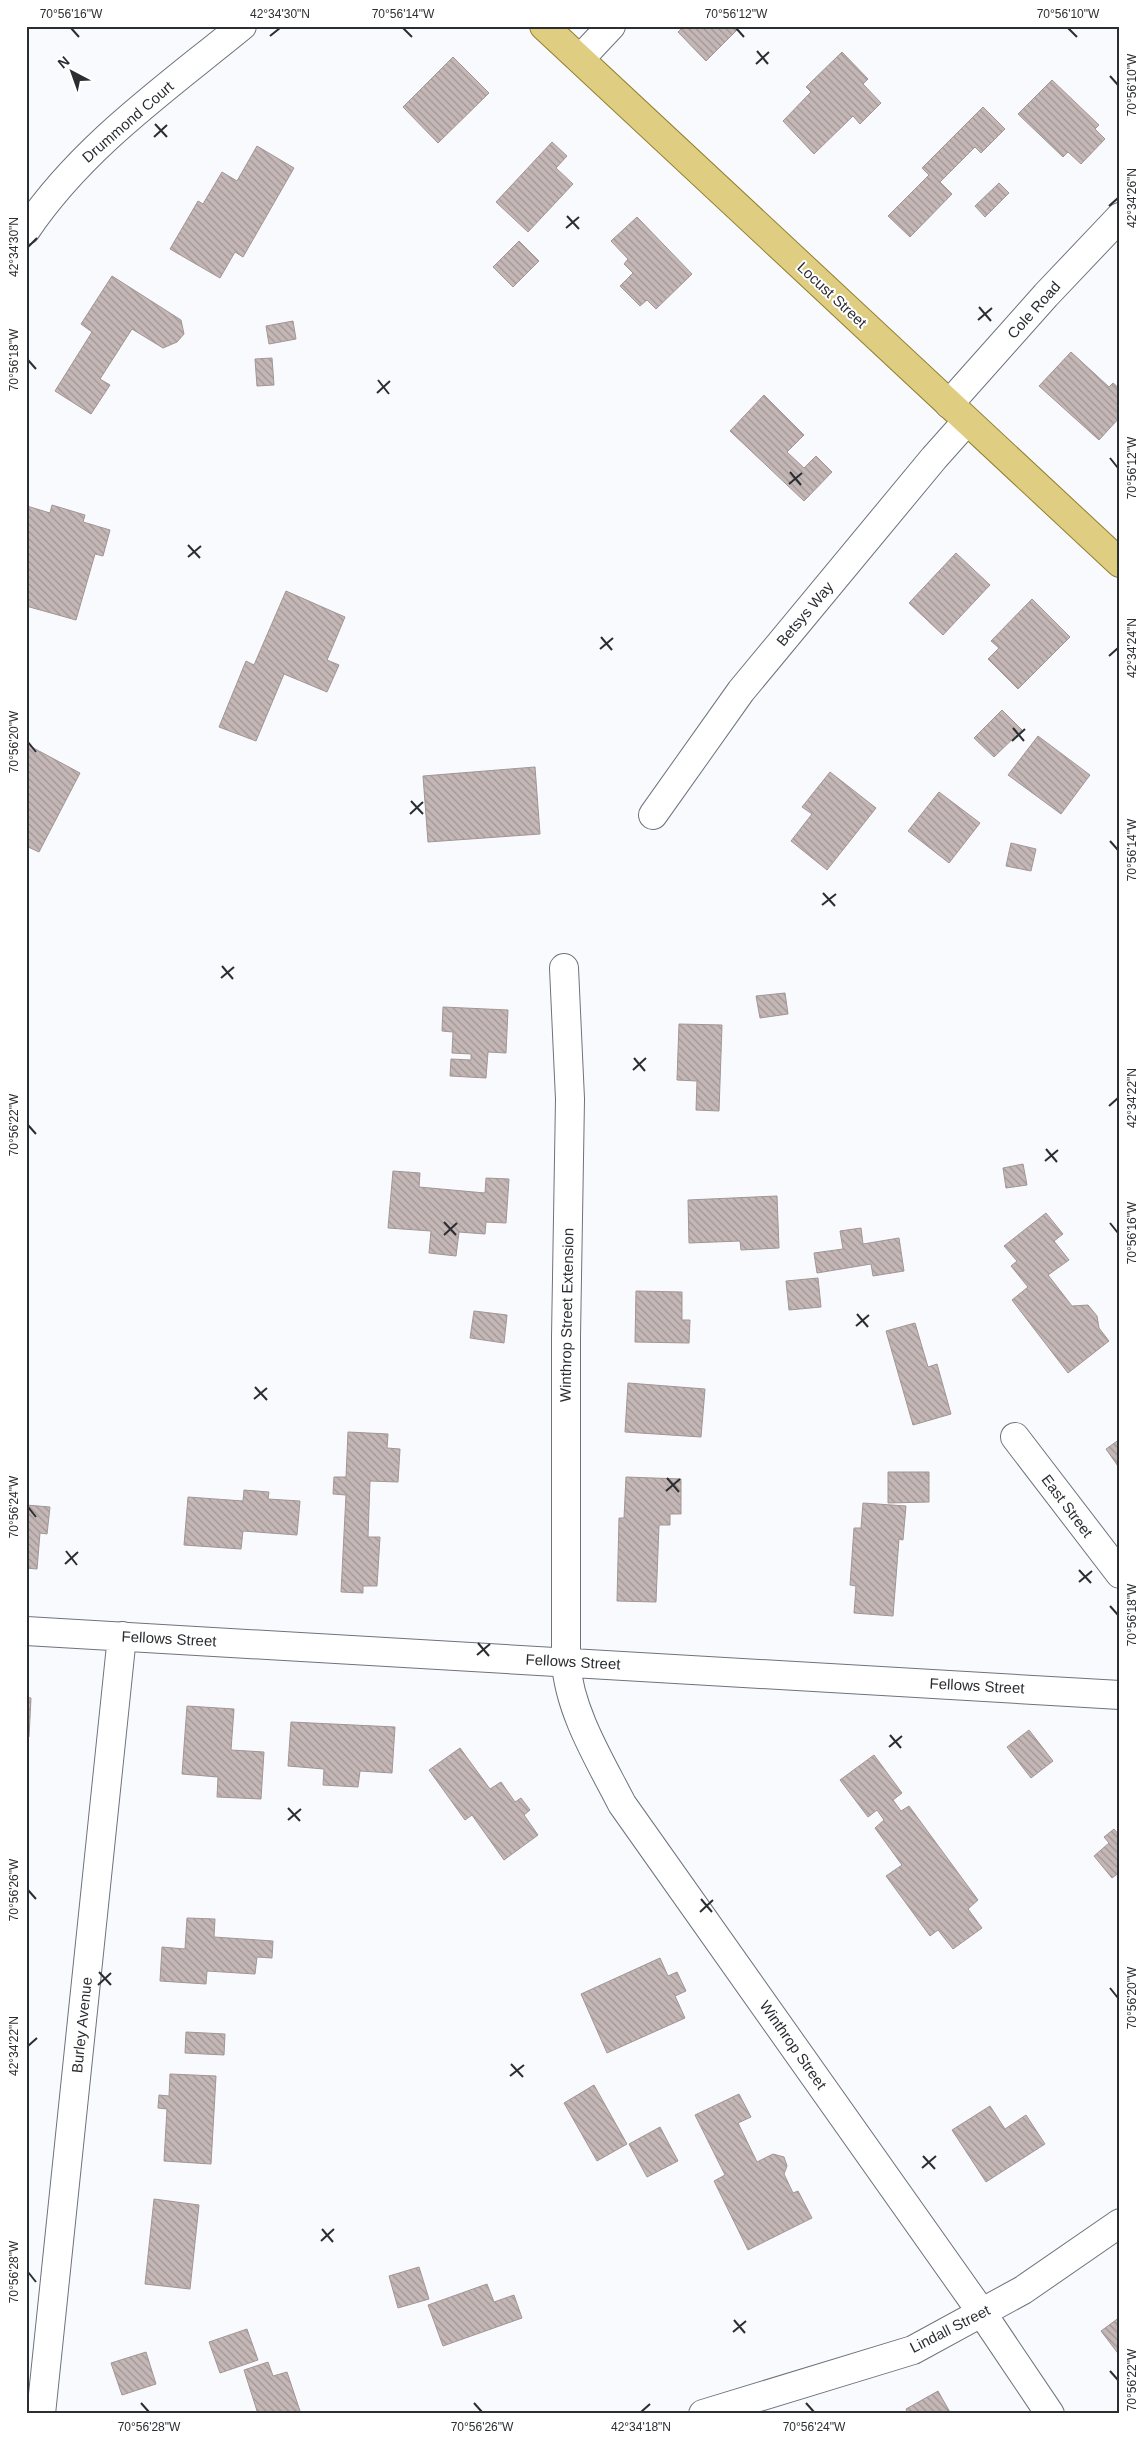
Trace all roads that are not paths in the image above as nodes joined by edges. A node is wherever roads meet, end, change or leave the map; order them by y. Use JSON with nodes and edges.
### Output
{"nodes":[{"id":1,"x":242,"y":26,"type":"edge"},
{"id":2,"x":544,"y":26,"type":"edge"},
{"id":3,"x":611,"y":26,"type":"edge"},
{"id":4,"x":580,"y":59,"type":"junction"},
{"id":5,"x":1120,"y":217,"type":"edge"},
{"id":6,"x":26,"y":230,"type":"edge"},
{"id":7,"x":958,"y":412,"type":"junction"},
{"id":8,"x":1120,"y":563,"type":"edge"},
{"id":9,"x":652,"y":815,"type":"dead end"},
{"id":10,"x":564,"y":968,"type":"dead end"},
{"id":11,"x":1015,"y":1437,"type":"dead end"},
{"id":12,"x":1120,"y":1574,"type":"edge"},
{"id":13,"x":26,"y":1631,"type":"edge"},
{"id":14,"x":122,"y":1636,"type":"junction"},
{"id":15,"x":566,"y":1662,"type":"junction"},
{"id":16,"x":1120,"y":1695,"type":"edge"},
{"id":17,"x":1120,"y":2223,"type":"edge"},
{"id":18,"x":982,"y":2313,"type":"junction"},
{"id":19,"x":41,"y":2414,"type":"edge"},
{"id":20,"x":703,"y":2414,"type":"edge"},
{"id":21,"x":1050,"y":2414,"type":"edge"}],
"edges":[{"from":1,"to":6,"type":"street","name":"Drummond Court"},
{"from":2,"to":4,"type":"main road","name":"Locust Street"},
{"from":3,"to":4,"type":"street"},
{"from":4,"to":7,"type":"main road","name":"Locust Street"},
{"from":5,"to":7,"type":"street","name":"Cole Road"},
{"from":7,"to":8,"type":"main road","name":"Locust Street"},
{"from":7,"to":9,"type":"street","name":"Betsys Way"},
{"from":10,"to":15,"type":"street","name":"Winthrop Street Extension"},
{"from":11,"to":12,"type":"street","name":"East Street"},
{"from":13,"to":14,"type":"street","name":"Fellows Street"},
{"from":14,"to":15,"type":"street","name":"Fellows Street"},
{"from":14,"to":19,"type":"street","name":"Burley Avenue"},
{"from":15,"to":16,"type":"street","name":"Fellows Street"},
{"from":15,"to":18,"type":"street","name":"Winthrop Street"},
{"from":17,"to":18,"type":"street","name":"Lindall Street"},
{"from":18,"to":20,"type":"street","name":"Lindall Street"},
{"from":18,"to":21,"type":"street","name":"Winthrop Street"}]}
